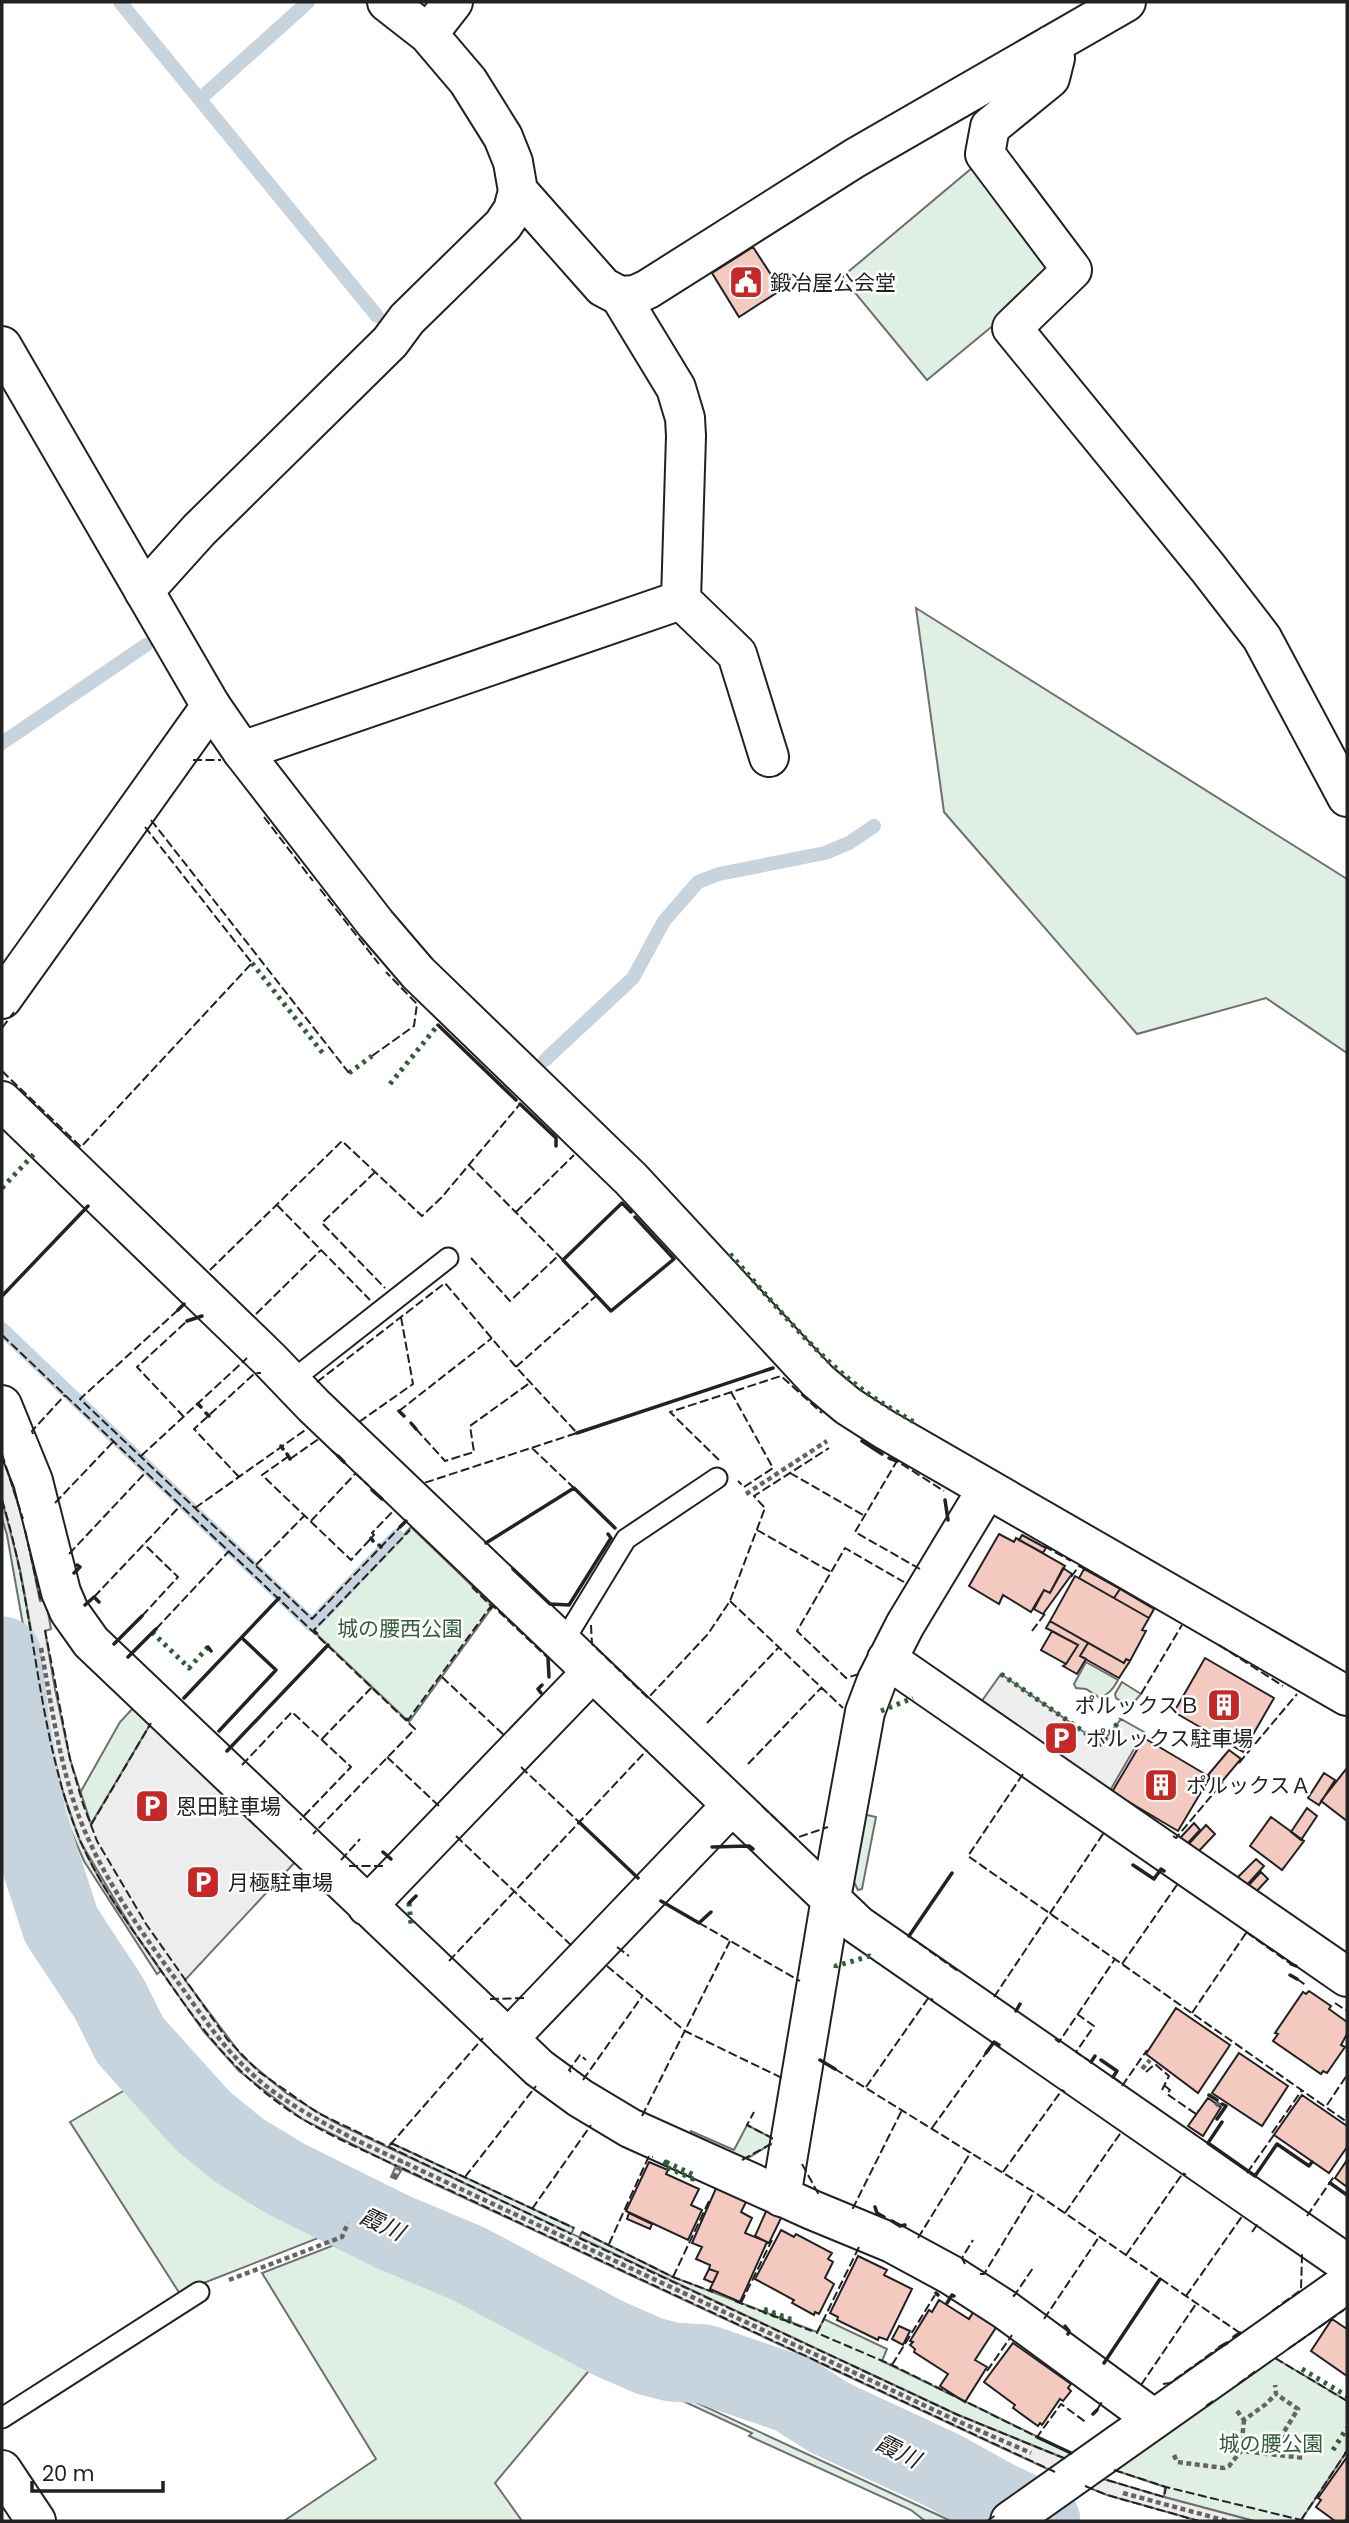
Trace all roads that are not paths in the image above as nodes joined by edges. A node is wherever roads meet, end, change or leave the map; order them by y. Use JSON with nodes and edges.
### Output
{"nodes":[{"id":1,"x":387,"y":2,"type":"edge"},
{"id":2,"x":453,"y":2,"type":"edge"},
{"id":3,"x":1126,"y":2,"type":"edge"},
{"id":4,"x":428,"y":34,"type":"junction"},
{"id":5,"x":1051,"y":45,"type":"junction"},
{"id":6,"x":518,"y":191,"type":"junction"},
{"id":7,"x":620,"y":296,"type":"junction"},
{"id":8,"x":2,"y":346,"type":"edge"},
{"id":9,"x":144,"y":591,"type":"junction"},
{"id":10,"x":681,"y":600,"type":"junction"},
{"id":11,"x":211,"y":706,"type":"junction"},
{"id":12,"x":242,"y":751,"type":"junction"},
{"id":13,"x":769,"y":757,"type":"dead end"},
{"id":14,"x":1347,"y":797,"type":"edge"},
{"id":15,"x":2,"y":999,"type":"edge"},
{"id":16,"x":2,"y":1101,"type":"edge"},
{"id":17,"x":448,"y":1258,"type":"dead end"},
{"id":18,"x":290,"y":1382,"type":"junction"},
{"id":19,"x":2,"y":1405,"type":"edge"},
{"id":20,"x":713,"y":1481,"type":"road end"},
{"id":21,"x":987,"y":1489,"type":"junction"},
{"id":22,"x":562,"y":1644,"type":"junction"},
{"id":23,"x":887,"y":1660,"type":"junction"},
{"id":24,"x":592,"y":1672,"type":"junction"},
{"id":25,"x":1347,"y":1696,"type":"edge"},
{"id":26,"x":732,"y":1805,"type":"junction"},
{"id":27,"x":831,"y":1898,"type":"junction"},
{"id":28,"x":367,"y":1906,"type":"junction"},
{"id":29,"x":1347,"y":1977,"type":"edge"},
{"id":30,"x":508,"y":2039,"type":"junction"},
{"id":31,"x":781,"y":2197,"type":"junction"},
{"id":32,"x":1347,"y":2264,"type":"edge"},
{"id":33,"x":1347,"y":2283,"type":"edge"},
{"id":34,"x":199,"y":2292,"type":"road end"},
{"id":35,"x":2,"y":2418,"type":"edge"},
{"id":36,"x":1162,"y":2432,"type":"junction"},
{"id":37,"x":2,"y":2470,"type":"edge"},
{"id":38,"x":36,"y":2521,"type":"edge"},
{"id":39,"x":1010,"y":2521,"type":"edge"}],
"edges":[{"from":1,"to":4,"type":"street"},
{"from":2,"to":4,"type":"street"},
{"from":3,"to":5,"type":"street"},
{"from":4,"to":6,"type":"street"},
{"from":5,"to":7,"type":"street"},
{"from":5,"to":14,"type":"street"},
{"from":6,"to":7,"type":"street"},
{"from":6,"to":9,"type":"street"},
{"from":7,"to":10,"type":"street"},
{"from":8,"to":9,"type":"street"},
{"from":9,"to":11,"type":"street"},
{"from":10,"to":12,"type":"street"},
{"from":10,"to":13,"type":"street"},
{"from":11,"to":12,"type":"street"},
{"from":11,"to":15,"type":"street"},
{"from":12,"to":21,"type":"street"},
{"from":16,"to":18,"type":"street"},
{"from":17,"to":18,"type":"lane"},
{"from":18,"to":22,"type":"street"},
{"from":19,"to":28,"type":"street"},
{"from":20,"to":22,"type":"lane"},
{"from":21,"to":23,"type":"street"},
{"from":21,"to":25,"type":"street"},
{"from":22,"to":24,"type":"street"},
{"from":23,"to":27,"type":"street"},
{"from":23,"to":29,"type":"street"},
{"from":24,"to":26,"type":"street"},
{"from":24,"to":28,"type":"street"},
{"from":26,"to":27,"type":"street"},
{"from":26,"to":30,"type":"street"},
{"from":27,"to":31,"type":"street"},
{"from":27,"to":32,"type":"street"},
{"from":28,"to":30,"type":"street"},
{"from":30,"to":31,"type":"street"},
{"from":31,"to":36,"type":"street"},
{"from":33,"to":36,"type":"street"},
{"from":34,"to":35,"type":"lane"},
{"from":36,"to":39,"type":"street"},
{"from":37,"to":38,"type":"street"}]}
